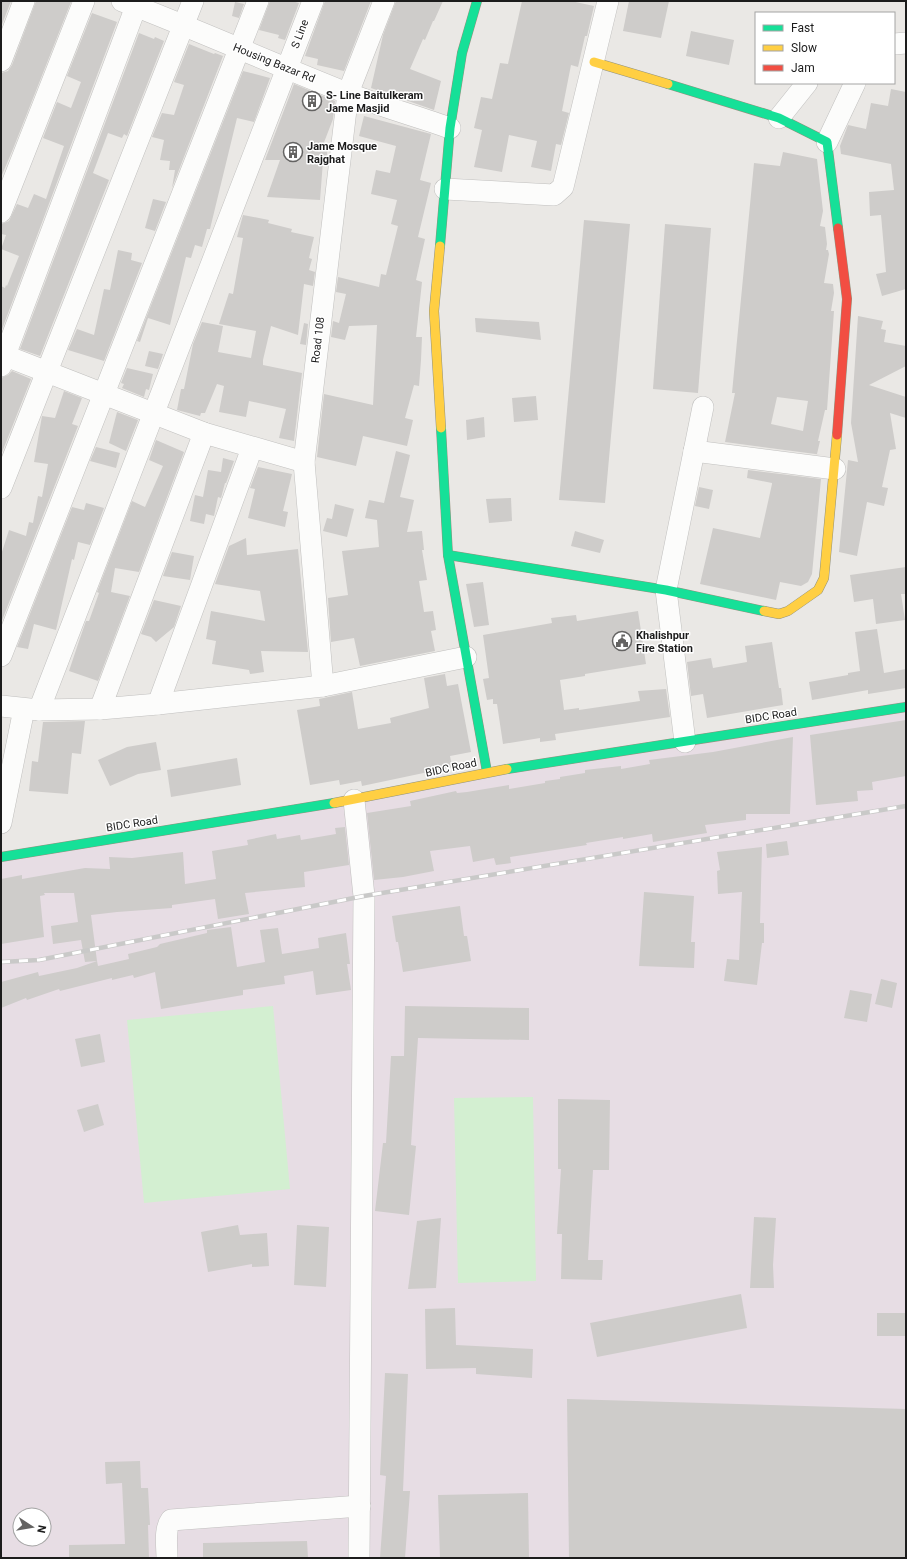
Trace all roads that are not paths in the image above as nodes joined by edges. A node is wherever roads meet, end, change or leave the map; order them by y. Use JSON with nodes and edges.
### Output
{"nodes":[{"id":1,"x":24,"y":1,"type":"edge"},
{"id":2,"x":84,"y":1,"type":"edge"},
{"id":3,"x":193,"y":1,"type":"edge"},
{"id":4,"x":258,"y":1,"type":"edge"},
{"id":5,"x":313,"y":1,"type":"edge"},
{"id":6,"x":384,"y":1,"type":"edge"},
{"id":7,"x":477,"y":1,"type":"edge"},
{"id":8,"x":608,"y":1,"type":"edge"},
{"id":9,"x":132,"y":3,"type":"edge"},
{"id":10,"x":184,"y":25,"type":"junction"},
{"id":11,"x":906,"y":43,"type":"edge"},
{"id":12,"x":895,"y":44,"type":"edge"},
{"id":13,"x":239,"y":49,"type":"junction"},
{"id":14,"x":1,"y":61,"type":"edge"},
{"id":15,"x":594,"y":62,"type":"junction"},
{"id":16,"x":287,"y":68,"type":"junction"},
{"id":17,"x":806,"y":84,"type":"edge"},
{"id":18,"x":855,"y":84,"type":"edge"},
{"id":19,"x":348,"y":93,"type":"junction"},
{"id":20,"x":779,"y":118,"type":"junction"},
{"id":21,"x":450,"y":128,"type":"junction"},
{"id":22,"x":827,"y":142,"type":"junction"},
{"id":23,"x":445,"y":189,"type":"junction"},
{"id":24,"x":1,"y":212,"type":"edge"},
{"id":25,"x":2,"y":358,"type":"edge"},
{"id":26,"x":48,"y":372,"type":"junction"},
{"id":27,"x":104,"y":394,"type":"junction"},
{"id":28,"x":703,"y":406,"type":"dead end"},
{"id":29,"x":154,"y":413,"type":"junction"},
{"id":30,"x":204,"y":433,"type":"junction"},
{"id":31,"x":252,"y":448,"type":"junction"},
{"id":32,"x":694,"y":451,"type":"junction"},
{"id":33,"x":304,"y":462,"type":"junction"},
{"id":34,"x":835,"y":469,"type":"junction"},
{"id":35,"x":1,"y":488,"type":"edge"},
{"id":36,"x":448,"y":555,"type":"junction"},
{"id":37,"x":666,"y":590,"type":"junction"},
{"id":38,"x":1,"y":656,"type":"edge"},
{"id":39,"x":466,"y":657,"type":"junction"},
{"id":40,"x":323,"y":686,"type":"junction"},
{"id":41,"x":158,"y":704,"type":"junction"},
{"id":42,"x":1,"y":706,"type":"edge"},
{"id":43,"x":906,"y":707,"type":"edge"},
{"id":44,"x":100,"y":709,"type":"junction"},
{"id":45,"x":32,"y":710,"type":"junction"},
{"id":46,"x":685,"y":742,"type":"junction"},
{"id":47,"x":487,"y":772,"type":"junction"},
{"id":48,"x":354,"y":800,"type":"junction"},
{"id":49,"x":1,"y":823,"type":"edge"},
{"id":50,"x":1,"y":857,"type":"edge"},
{"id":51,"x":360,"y":1506,"type":"junction"},
{"id":52,"x":167,"y":1558,"type":"edge"},
{"id":53,"x":359,"y":1558,"type":"edge"}],
"edges":[{"from":1,"to":14,"type":"street"},
{"from":2,"to":24,"type":"street"},
{"from":3,"to":10,"type":"street"},
{"from":4,"to":13,"type":"street"},
{"from":5,"to":16,"type":"street","name":"S Line"},
{"from":6,"to":19,"type":"street","name":"Road 108"},
{"from":7,"to":21,"type":"street"},
{"from":8,"to":15,"type":"street"},
{"from":9,"to":10,"type":"street","name":"Housing Bazar Rd"},
{"from":9,"to":25,"type":"street"},
{"from":10,"to":13,"type":"street","name":"Housing Bazar Rd"},
{"from":10,"to":26,"type":"street"},
{"from":11,"to":12,"type":"street"},
{"from":13,"to":16,"type":"street","name":"Housing Bazar Rd"},
{"from":13,"to":27,"type":"street"},
{"from":15,"to":20,"type":"street"},
{"from":15,"to":23,"type":"street"},
{"from":16,"to":19,"type":"street","name":"Housing Bazar Rd"},
{"from":16,"to":29,"type":"street","name":"S Line"},
{"from":17,"to":20,"type":"street"},
{"from":18,"to":22,"type":"street"},
{"from":19,"to":21,"type":"street","name":"Housing Bazar Rd"},
{"from":19,"to":33,"type":"street","name":"Road 108"},
{"from":20,"to":22,"type":"street"},
{"from":21,"to":23,"type":"street"},
{"from":22,"to":34,"type":"street"},
{"from":23,"to":36,"type":"street"},
{"from":25,"to":26,"type":"street"},
{"from":26,"to":27,"type":"street"},
{"from":26,"to":35,"type":"street"},
{"from":27,"to":29,"type":"street"},
{"from":27,"to":38,"type":"street"},
{"from":28,"to":32,"type":"street"},
{"from":29,"to":30,"type":"street"},
{"from":29,"to":45,"type":"street","name":"S Line"},
{"from":30,"to":31,"type":"street"},
{"from":30,"to":44,"type":"street"},
{"from":31,"to":33,"type":"street"},
{"from":31,"to":41,"type":"street"},
{"from":32,"to":34,"type":"street"},
{"from":32,"to":37,"type":"street"},
{"from":33,"to":40,"type":"street","name":"Road 108"},
{"from":34,"to":37,"type":"street"},
{"from":36,"to":37,"type":"street"},
{"from":36,"to":39,"type":"street"},
{"from":37,"to":46,"type":"street"},
{"from":39,"to":40,"type":"street"},
{"from":39,"to":47,"type":"street"},
{"from":40,"to":41,"type":"street"},
{"from":41,"to":44,"type":"street"},
{"from":42,"to":45,"type":"street"},
{"from":43,"to":46,"type":"street","name":"BIDC Road"},
{"from":44,"to":45,"type":"street"},
{"from":45,"to":49,"type":"street","name":"S Line"},
{"from":46,"to":47,"type":"street","name":"BIDC Road"},
{"from":47,"to":48,"type":"street","name":"BIDC Road"},
{"from":48,"to":50,"type":"street","name":"BIDC Road"},
{"from":48,"to":51,"type":"street"},
{"from":51,"to":52,"type":"street"},
{"from":51,"to":53,"type":"street"}]}
